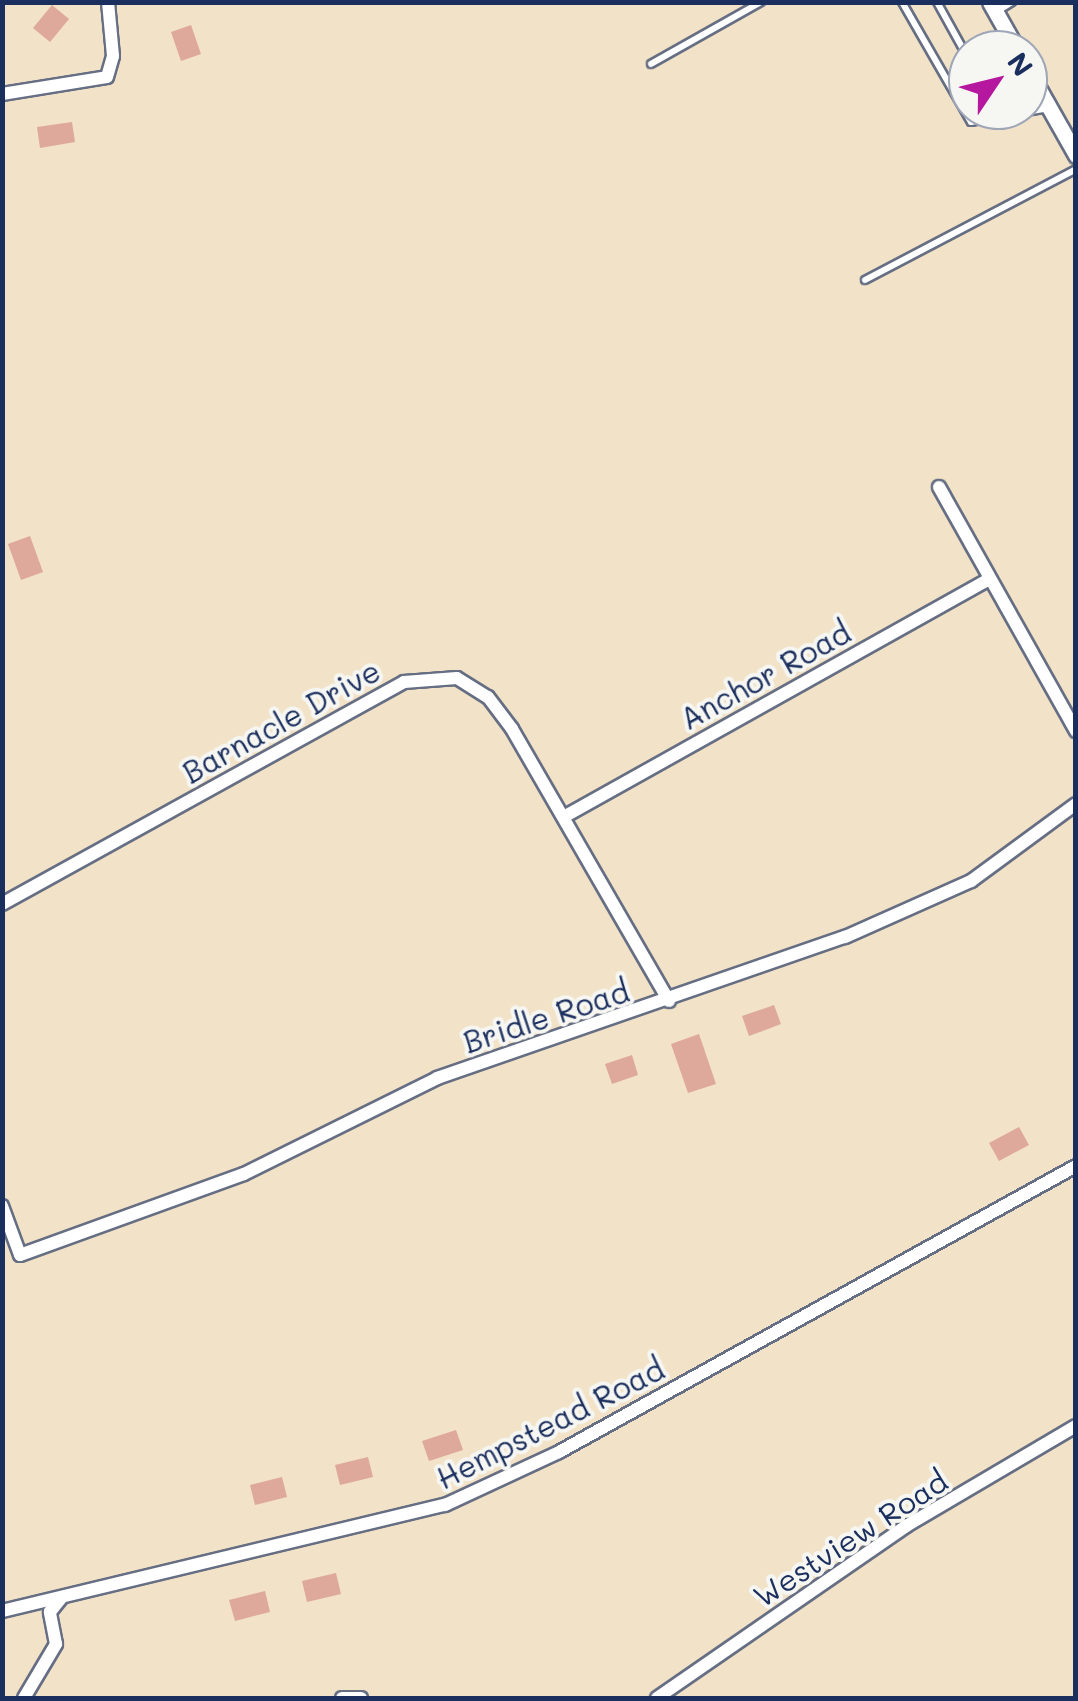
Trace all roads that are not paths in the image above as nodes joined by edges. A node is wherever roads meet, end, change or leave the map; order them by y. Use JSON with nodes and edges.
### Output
{"nodes":[{"id":1,"x":108,"y":2,"type":"edge"},
{"id":2,"x":761,"y":2,"type":"edge"},
{"id":3,"x":902,"y":2,"type":"edge"},
{"id":4,"x":938,"y":2,"type":"edge"},
{"id":5,"x":1012,"y":2,"type":"edge"},
{"id":6,"x":992,"y":7,"type":"edge"},
{"id":7,"x":953,"y":30,"type":"edge"},
{"id":8,"x":1005,"y":30,"type":"edge"},
{"id":9,"x":651,"y":64,"type":"dead end"},
{"id":10,"x":948,"y":83,"type":"edge"},
{"id":11,"x":2,"y":94,"type":"edge"},
{"id":12,"x":1048,"y":105,"type":"edge"},
{"id":13,"x":1050,"y":108,"type":"joint"},
{"id":14,"x":1076,"y":155,"type":"edge"},
{"id":15,"x":1076,"y":169,"type":"edge"},
{"id":16,"x":865,"y":280,"type":"dead end"},
{"id":17,"x":940,"y":487,"type":"dead end"},
{"id":18,"x":988,"y":580,"type":"junction"},
{"id":19,"x":1076,"y":731,"type":"edge"},
{"id":20,"x":1076,"y":804,"type":"edge"},
{"id":21,"x":567,"y":815,"type":"junction"},
{"id":22,"x":2,"y":904,"type":"edge"},
{"id":23,"x":668,"y":1002,"type":"junction"},
{"id":24,"x":1076,"y":1166,"type":"edge"},
{"id":25,"x":2,"y":1206,"type":"edge"},
{"id":26,"x":1076,"y":1426,"type":"edge"},
{"id":27,"x":62,"y":1598,"type":"junction"},
{"id":28,"x":2,"y":1611,"type":"edge"},
{"id":29,"x":24,"y":1698,"type":"edge"},
{"id":30,"x":342,"y":1698,"type":"edge"},
{"id":31,"x":362,"y":1698,"type":"edge"},
{"id":32,"x":656,"y":1698,"type":"edge"}],
"edges":[{"from":1,"to":11,"type":"street"},
{"from":2,"to":9,"type":"lane"},
{"from":3,"to":10,"type":"lane"},
{"from":4,"to":7,"type":"lane"},
{"from":5,"to":6,"type":"lane"},
{"from":6,"to":8,"type":"street"},
{"from":12,"to":13,"type":"street"},
{"from":13,"to":14,"type":"street"},
{"from":15,"to":16,"type":"lane"},
{"from":17,"to":18,"type":"street"},
{"from":18,"to":19,"type":"street"},
{"from":18,"to":21,"type":"street","name":"Anchor Road"},
{"from":20,"to":23,"type":"street","name":"Bridle Road"},
{"from":21,"to":22,"type":"street","name":"Barnacle Drive"},
{"from":21,"to":23,"type":"street","name":"Barnacle Drive"},
{"from":23,"to":25,"type":"street","name":"Bridle Road"},
{"from":24,"to":27,"type":"street","name":"Hempstead Road"},
{"from":26,"to":32,"type":"street","name":"Westview Road"},
{"from":27,"to":28,"type":"street","name":"Hempstead Road"},
{"from":27,"to":29,"type":"street"},
{"from":30,"to":31,"type":"street"}]}
